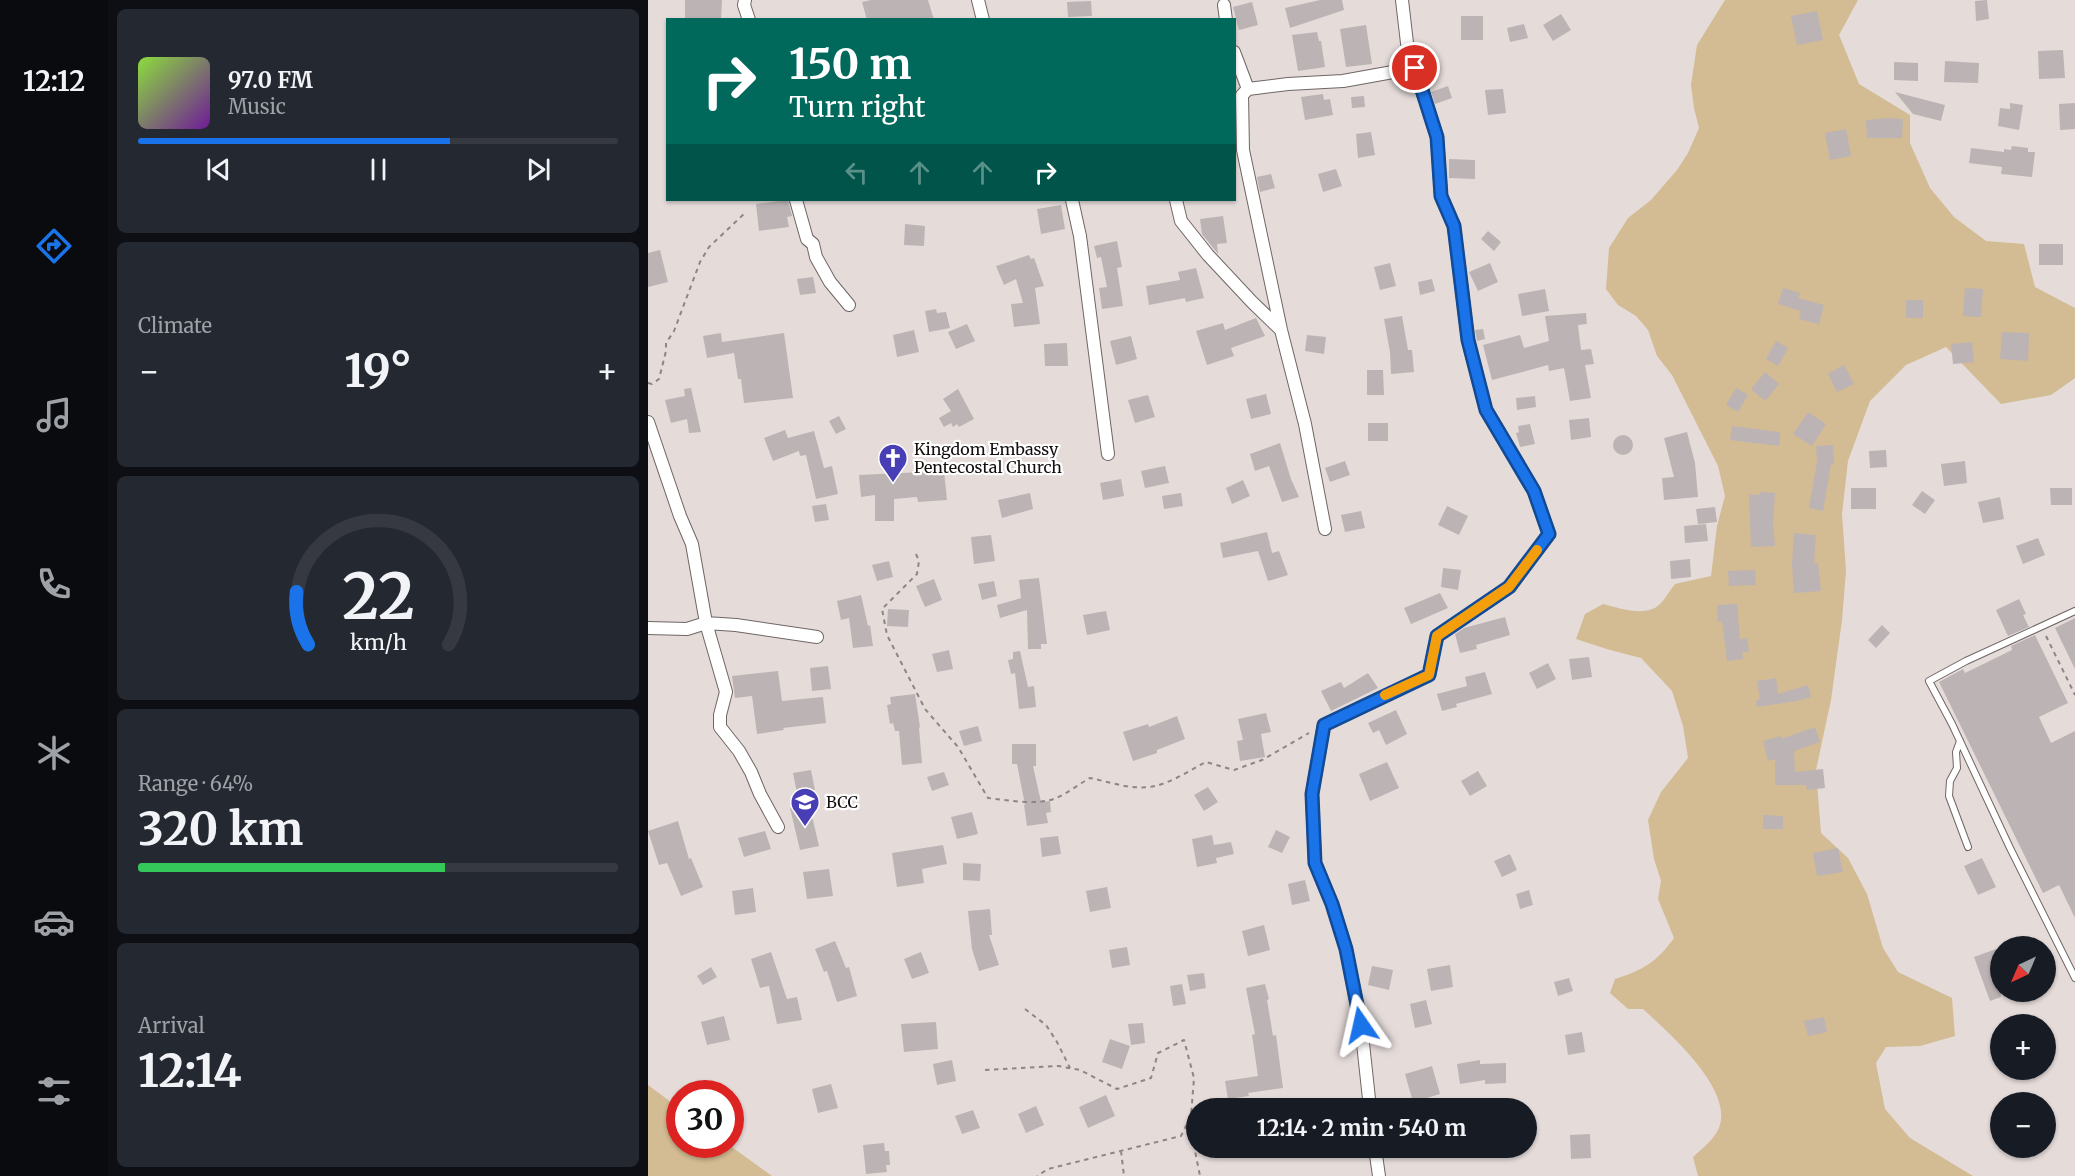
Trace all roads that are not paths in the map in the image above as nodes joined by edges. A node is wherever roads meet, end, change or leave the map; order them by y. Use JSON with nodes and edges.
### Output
{"nodes":[{"id":1,"x":745,"y":0,"type":"edge"},
{"id":2,"x":978,"y":0,"type":"edge"},
{"id":3,"x":1402,"y":0,"type":"edge"},
{"id":4,"x":1224,"y":5,"type":"dead end"},
{"id":5,"x":748,"y":18,"type":"edge"},
{"id":6,"x":982,"y":18,"type":"edge"},
{"id":7,"x":1226,"y":18,"type":"edge"},
{"id":8,"x":1236,"y":62,"type":"edge"},
{"id":9,"x":1415,"y":68,"type":"junction"},
{"id":10,"x":1242,"y":93,"type":"edge"},
{"id":11,"x":796,"y":201,"type":"edge"},
{"id":12,"x":1072,"y":201,"type":"edge"},
{"id":13,"x":1176,"y":201,"type":"edge"},
{"id":14,"x":849,"y":305,"type":"dead end"},
{"id":15,"x":1281,"y":330,"type":"junction"},
{"id":16,"x":648,"y":422,"type":"edge"},
{"id":17,"x":1108,"y":454,"type":"dead end"},
{"id":18,"x":1325,"y":529,"type":"dead end"},
{"id":19,"x":2075,"y":611,"type":"edge"},
{"id":20,"x":706,"y":623,"type":"junction"},
{"id":21,"x":648,"y":628,"type":"edge"},
{"id":22,"x":818,"y":637,"type":"dead end"},
{"id":23,"x":1960,"y":741,"type":"junction"},
{"id":24,"x":778,"y":827,"type":"dead end"},
{"id":25,"x":1968,"y":847,"type":"dead end"},
{"id":26,"x":2075,"y":978,"type":"edge"},
{"id":27,"x":1369,"y":1098,"type":"edge"},
{"id":28,"x":1376,"y":1158,"type":"edge"},
{"id":29,"x":1379,"y":1176,"type":"edge"}],
"edges":[{"from":1,"to":5,"type":"street"},
{"from":2,"to":6,"type":"street"},
{"from":3,"to":9,"type":"street"},
{"from":4,"to":7,"type":"street"},
{"from":8,"to":10,"type":"street"},
{"from":9,"to":10,"type":"street"},
{"from":9,"to":27,"type":"street"},
{"from":10,"to":15,"type":"street"},
{"from":11,"to":14,"type":"street"},
{"from":12,"to":17,"type":"street"},
{"from":13,"to":15,"type":"street"},
{"from":15,"to":18,"type":"street"},
{"from":16,"to":20,"type":"street"},
{"from":19,"to":23,"type":"lane"},
{"from":20,"to":21,"type":"street"},
{"from":20,"to":22,"type":"street"},
{"from":20,"to":24,"type":"street"},
{"from":23,"to":25,"type":"lane"},
{"from":23,"to":26,"type":"lane"},
{"from":28,"to":29,"type":"street"}]}
